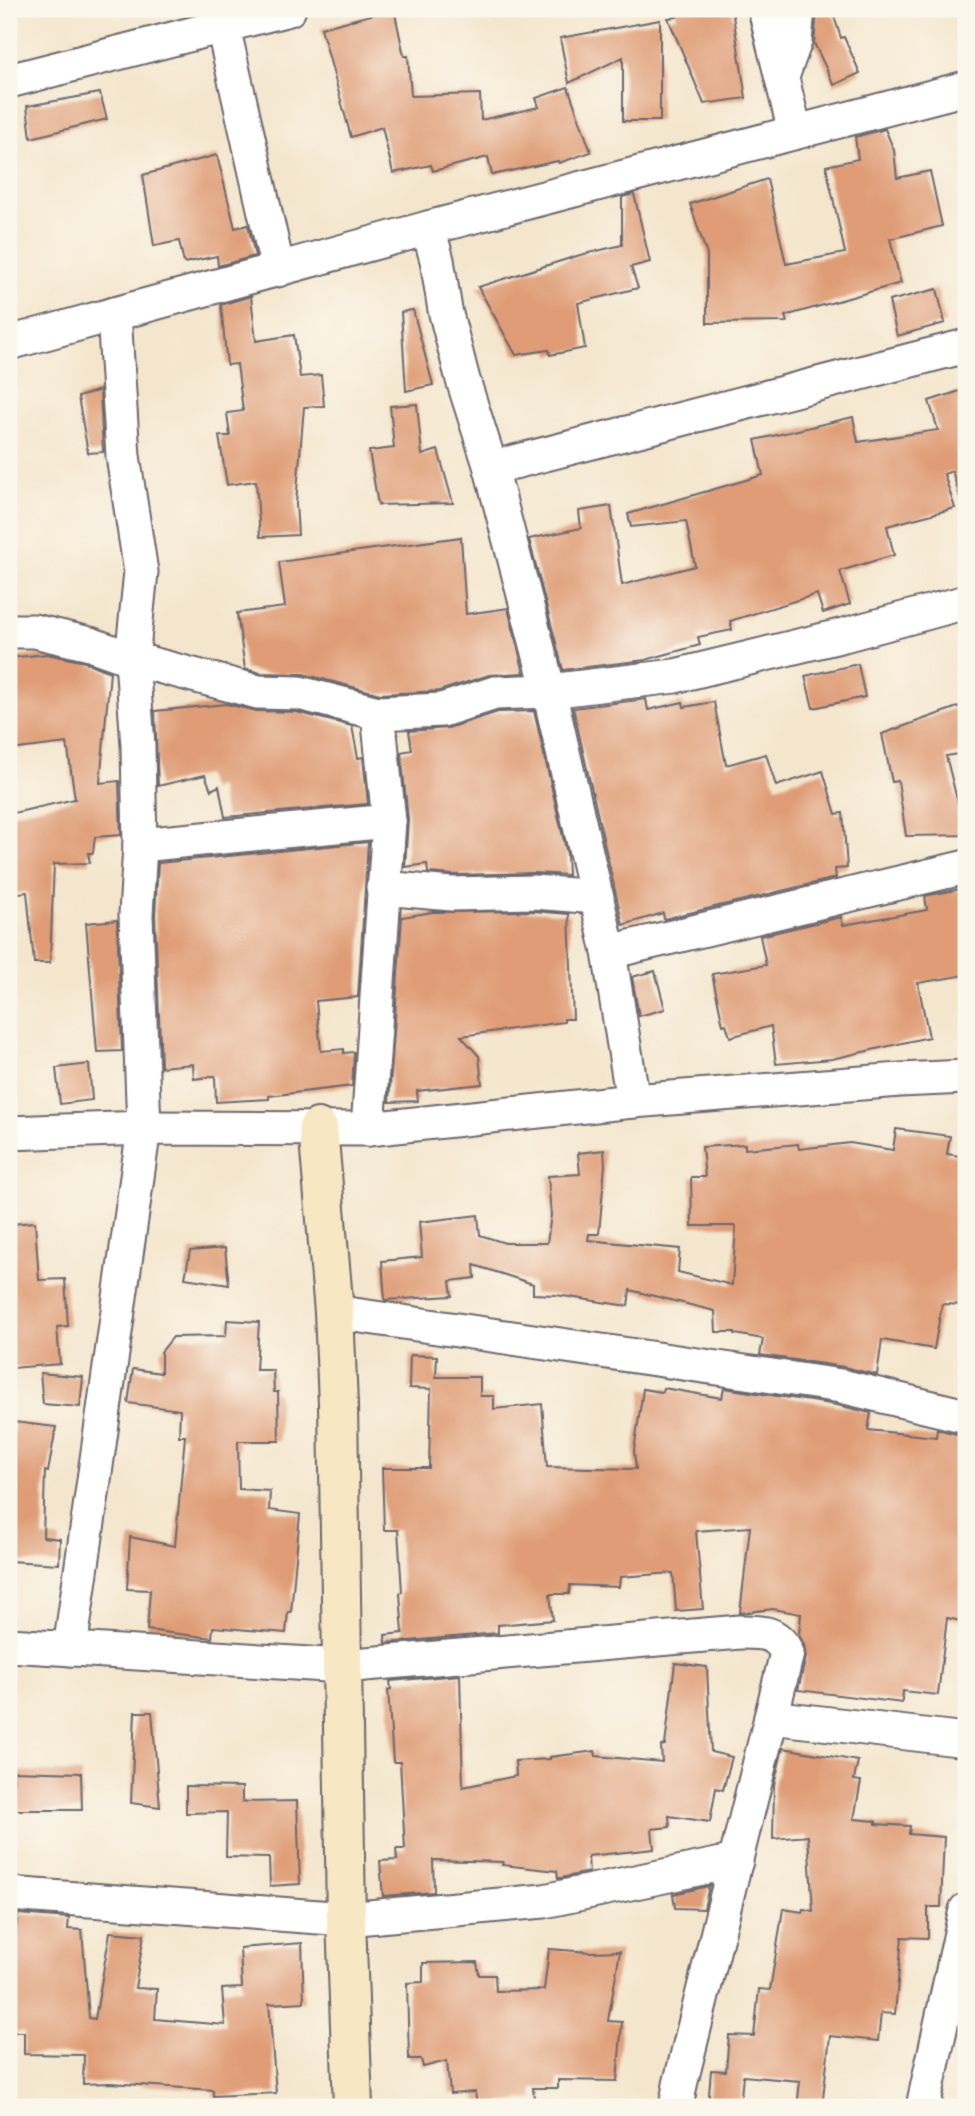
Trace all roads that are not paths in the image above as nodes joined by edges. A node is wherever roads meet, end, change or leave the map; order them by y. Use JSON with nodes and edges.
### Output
{"nodes":[{"id":1,"x":289,"y":9,"type":"edge"},
{"id":2,"x":765,"y":9,"type":"edge"},
{"id":3,"x":798,"y":9,"type":"edge"},
{"id":4,"x":221,"y":18,"type":"edge"},
{"id":5,"x":783,"y":74,"type":"junction"},
{"id":6,"x":9,"y":81,"type":"edge"},
{"id":7,"x":966,"y":88,"type":"edge"},
{"id":8,"x":795,"y":132,"type":"junction"},
{"id":9,"x":428,"y":228,"type":"junction"},
{"id":10,"x":278,"y":270,"type":"junction"},
{"id":11,"x":114,"y":314,"type":"junction"},
{"id":12,"x":9,"y":343,"type":"edge"},
{"id":13,"x":966,"y":346,"type":"edge"},
{"id":14,"x":491,"y":468,"type":"junction"},
{"id":15,"x":966,"y":602,"type":"edge"},
{"id":16,"x":9,"y":631,"type":"edge"},
{"id":17,"x":132,"y":659,"type":"junction"},
{"id":18,"x":549,"y":691,"type":"junction"},
{"id":19,"x":377,"y":713,"type":"junction"},
{"id":20,"x":389,"y":821,"type":"junction"},
{"id":21,"x":140,"y":845,"type":"junction"},
{"id":22,"x":966,"y":867,"type":"edge"},
{"id":23,"x":383,"y":888,"type":"junction"},
{"id":24,"x":597,"y":897,"type":"junction"},
{"id":25,"x":609,"y":952,"type":"junction"},
{"id":26,"x":966,"y":1077,"type":"edge"},
{"id":27,"x":633,"y":1101,"type":"junction"},
{"id":28,"x":144,"y":1128,"type":"junction"},
{"id":29,"x":318,"y":1128,"type":"junction"},
{"id":30,"x":368,"y":1129,"type":"junction"},
{"id":31,"x":9,"y":1133,"type":"edge"},
{"id":32,"x":334,"y":1312,"type":"junction"},
{"id":33,"x":966,"y":1416,"type":"edge"},
{"id":34,"x":9,"y":1645,"type":"edge"},
{"id":35,"x":70,"y":1649,"type":"junction"},
{"id":36,"x":342,"y":1666,"type":"junction"},
{"id":37,"x":771,"y":1717,"type":"junction"},
{"id":38,"x":966,"y":1740,"type":"edge"},
{"id":39,"x":736,"y":1861,"type":"junction"},
{"id":40,"x":9,"y":1894,"type":"edge"},
{"id":41,"x":966,"y":1910,"type":"edge"},
{"id":42,"x":346,"y":1919,"type":"junction"},
{"id":43,"x":352,"y":2107,"type":"edge"},
{"id":44,"x":676,"y":2107,"type":"edge"},
{"id":45,"x":923,"y":2107,"type":"edge"}],
"edges":[{"from":1,"to":4,"type":"street"},
{"from":2,"to":5,"type":"street"},
{"from":3,"to":5,"type":"street"},
{"from":4,"to":6,"type":"street"},
{"from":4,"to":10,"type":"street"},
{"from":5,"to":8,"type":"street"},
{"from":7,"to":8,"type":"street"},
{"from":8,"to":9,"type":"street"},
{"from":9,"to":10,"type":"street"},
{"from":9,"to":14,"type":"street"},
{"from":10,"to":11,"type":"street"},
{"from":11,"to":12,"type":"street"},
{"from":11,"to":17,"type":"street"},
{"from":13,"to":14,"type":"street"},
{"from":14,"to":18,"type":"street"},
{"from":15,"to":18,"type":"street"},
{"from":16,"to":17,"type":"street"},
{"from":17,"to":19,"type":"street"},
{"from":17,"to":21,"type":"street"},
{"from":18,"to":19,"type":"street"},
{"from":18,"to":24,"type":"street"},
{"from":19,"to":20,"type":"street"},
{"from":20,"to":21,"type":"street"},
{"from":20,"to":23,"type":"street"},
{"from":21,"to":28,"type":"street"},
{"from":22,"to":25,"type":"street"},
{"from":23,"to":24,"type":"street"},
{"from":23,"to":30,"type":"street"},
{"from":24,"to":25,"type":"street"},
{"from":25,"to":27,"type":"street"},
{"from":26,"to":27,"type":"street"},
{"from":27,"to":30,"type":"street"},
{"from":28,"to":29,"type":"street"},
{"from":28,"to":31,"type":"street"},
{"from":28,"to":35,"type":"street"},
{"from":29,"to":30,"type":"street"},
{"from":29,"to":32,"type":"street"},
{"from":32,"to":33,"type":"street"},
{"from":32,"to":36,"type":"street"},
{"from":34,"to":35,"type":"street"},
{"from":35,"to":36,"type":"street"},
{"from":36,"to":37,"type":"street"},
{"from":36,"to":42,"type":"street"},
{"from":37,"to":38,"type":"street"},
{"from":37,"to":39,"type":"street"},
{"from":39,"to":42,"type":"street"},
{"from":39,"to":44,"type":"street"},
{"from":40,"to":42,"type":"street"},
{"from":41,"to":45,"type":"street"},
{"from":42,"to":43,"type":"street"}]}
